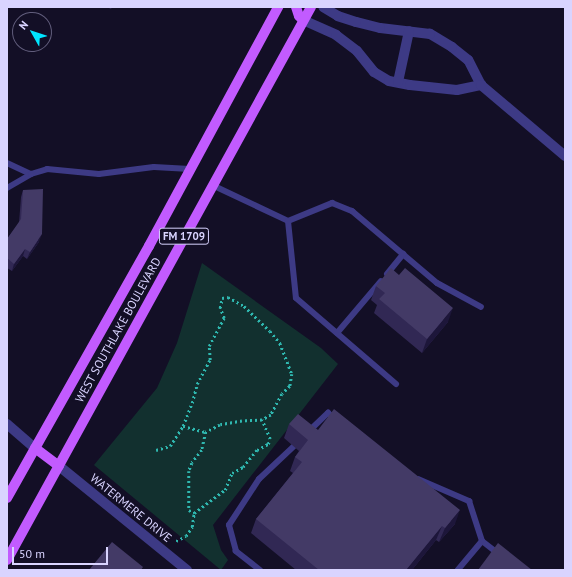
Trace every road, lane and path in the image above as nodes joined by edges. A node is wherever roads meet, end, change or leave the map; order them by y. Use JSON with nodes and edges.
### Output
{"nodes":[{"id":1,"x":278,"y":7,"type":"edge"},
{"id":2,"x":296,"y":7,"type":"edge"},
{"id":3,"x":311,"y":7,"type":"edge"},
{"id":4,"x":323,"y":7,"type":"edge"},
{"id":5,"x":303,"y":20,"type":"junction"},
{"id":6,"x":409,"y":31,"type":"junction"},
{"id":7,"x":398,"y":82,"type":"junction"},
{"id":8,"x":481,"y":85,"type":"junction"},
{"id":9,"x":565,"y":156,"type":"edge"},
{"id":10,"x":7,"y":163,"type":"edge"},
{"id":11,"x":190,"y":169,"type":"junction"},
{"id":12,"x":31,"y":174,"type":"junction"},
{"id":13,"x":212,"y":185,"type":"junction"},
{"id":14,"x":7,"y":188,"type":"edge"},
{"id":15,"x":288,"y":221,"type":"junction"},
{"id":16,"x":403,"y":254,"type":"junction"},
{"id":17,"x":481,"y":307,"type":"dead end"},
{"id":18,"x":337,"y":333,"type":"junction"},
{"id":19,"x":396,"y":384,"type":"dead end"},
{"id":20,"x":262,"y":420,"type":"junction"},
{"id":21,"x":341,"y":423,"type":"edge"},
{"id":22,"x":7,"y":424,"type":"edge"},
{"id":23,"x":183,"y":426,"type":"junction"},
{"id":24,"x":206,"y":432,"type":"junction"},
{"id":25,"x":304,"y":436,"type":"edge"},
{"id":26,"x":294,"y":446,"type":"dead end"},
{"id":27,"x":35,"y":448,"type":"junction"},
{"id":28,"x":156,"y":450,"type":"dead end"},
{"id":29,"x":59,"y":466,"type":"junction"},
{"id":30,"x":409,"y":476,"type":"edge"},
{"id":31,"x":7,"y":498,"type":"edge"},
{"id":32,"x":194,"y":513,"type":"junction"},
{"id":33,"x":176,"y":541,"type":"dead end"},
{"id":34,"x":482,"y":541,"type":"junction"},
{"id":35,"x":7,"y":560,"type":"edge"},
{"id":36,"x":506,"y":560,"type":"edge"},
{"id":37,"x":187,"y":570,"type":"edge"},
{"id":38,"x":260,"y":570,"type":"edge"},
{"id":39,"x":458,"y":570,"type":"edge"}],
"edges":[{"from":1,"to":11,"type":"main road","name":"WEST SOUTHLAKE BOULEVARD","number":"FM 1709"},
{"from":2,"to":5,"type":"main road"},
{"from":3,"to":5,"type":"main road","name":"WEST SOUTHLAKE BOULEVARD","number":"FM 1709"},
{"from":4,"to":6,"type":"street"},
{"from":5,"to":7,"type":"street"},
{"from":5,"to":13,"type":"main road","name":"WEST SOUTHLAKE BOULEVARD","number":"FM 1709"},
{"from":6,"to":7,"type":"street"},
{"from":6,"to":8,"type":"street"},
{"from":7,"to":8,"type":"street"},
{"from":8,"to":9,"type":"street"},
{"from":10,"to":12,"type":"lane"},
{"from":11,"to":12,"type":"lane"},
{"from":11,"to":27,"type":"main road","name":"WEST SOUTHLAKE BOULEVARD","number":"FM 1709"},
{"from":12,"to":14,"type":"lane"},
{"from":13,"to":15,"type":"lane"},
{"from":13,"to":29,"type":"main road","name":"WEST SOUTHLAKE BOULEVARD","number":"FM 1709"},
{"from":15,"to":16,"type":"lane"},
{"from":15,"to":18,"type":"lane"},
{"from":16,"to":17,"type":"lane"},
{"from":16,"to":18,"type":"lane"},
{"from":18,"to":19,"type":"lane"},
{"from":20,"to":23,"type":"path"},
{"from":20,"to":24,"type":"path"},
{"from":20,"to":32,"type":"path"},
{"from":21,"to":25,"type":"lane"},
{"from":22,"to":27,"type":"street"},
{"from":23,"to":24,"type":"path"},
{"from":23,"to":28,"type":"path"},
{"from":24,"to":32,"type":"path"},
{"from":26,"to":38,"type":"lane"},
{"from":27,"to":29,"type":"main road"},
{"from":27,"to":31,"type":"main road","name":"WEST SOUTHLAKE BOULEVARD","number":"FM 1709"},
{"from":29,"to":35,"type":"main road","name":"WEST SOUTHLAKE BOULEVARD","number":"FM 1709"},
{"from":29,"to":37,"type":"street","name":"WATERMERE DRIVE"},
{"from":30,"to":34,"type":"lane"},
{"from":32,"to":33,"type":"path"},
{"from":34,"to":36,"type":"lane"},
{"from":34,"to":39,"type":"lane"}]}
